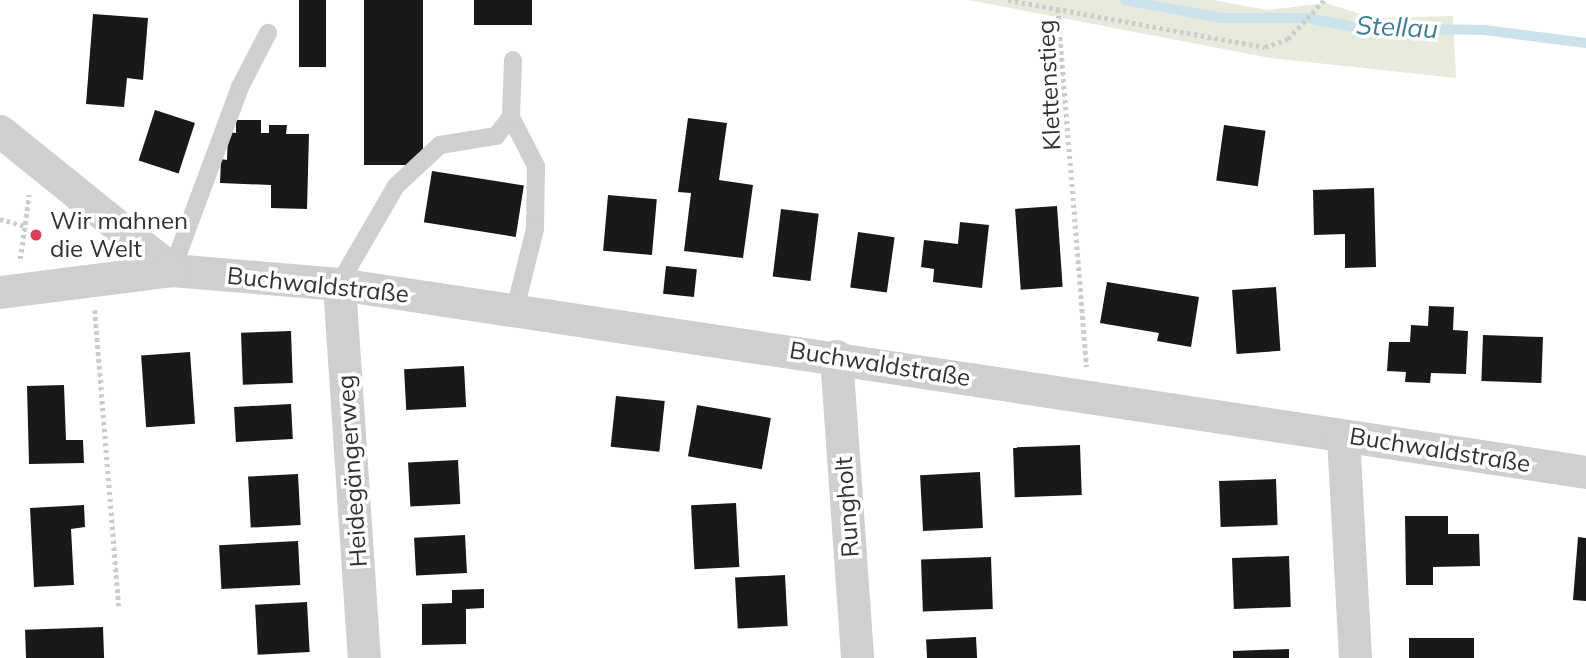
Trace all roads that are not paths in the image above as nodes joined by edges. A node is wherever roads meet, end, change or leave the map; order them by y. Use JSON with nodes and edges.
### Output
{"nodes":[{"id":1,"x":268,"y":33,"type":"dead end"},
{"id":2,"x":513,"y":60,"type":"dead end"},
{"id":3,"x":511,"y":117,"type":"junction"},
{"id":4,"x":0,"y":131,"type":"edge"},
{"id":5,"x":172,"y":270,"type":"junction"},
{"id":6,"x":339,"y":284,"type":"junction"},
{"id":7,"x":8,"y":291,"type":"edge"},
{"id":8,"x":515,"y":309,"type":"junction"},
{"id":9,"x":836,"y":356,"type":"junction"},
{"id":10,"x":1343,"y":436,"type":"junction"},
{"id":11,"x":1586,"y":472,"type":"edge"},
{"id":12,"x":364,"y":658,"type":"edge"},
{"id":13,"x":857,"y":658,"type":"edge"},
{"id":14,"x":1355,"y":658,"type":"edge"}],
"edges":[{"from":1,"to":5,"type":"lane"},
{"from":2,"to":3,"type":"lane"},
{"from":3,"to":6,"type":"lane"},
{"from":3,"to":8,"type":"lane"},
{"from":4,"to":5,"type":"street"},
{"from":5,"to":6,"type":"street","name":"Buchwaldstraße"},
{"from":5,"to":7,"type":"street","name":"Buchwaldstraße"},
{"from":6,"to":8,"type":"street","name":"Buchwaldstraße"},
{"from":6,"to":12,"type":"street","name":"Heidegängerweg"},
{"from":8,"to":9,"type":"street","name":"Buchwaldstraße"},
{"from":9,"to":10,"type":"street","name":"Buchwaldstraße"},
{"from":9,"to":13,"type":"street","name":"Rungholt"},
{"from":10,"to":11,"type":"street","name":"Buchwaldstraße"},
{"from":10,"to":14,"type":"street"}]}
